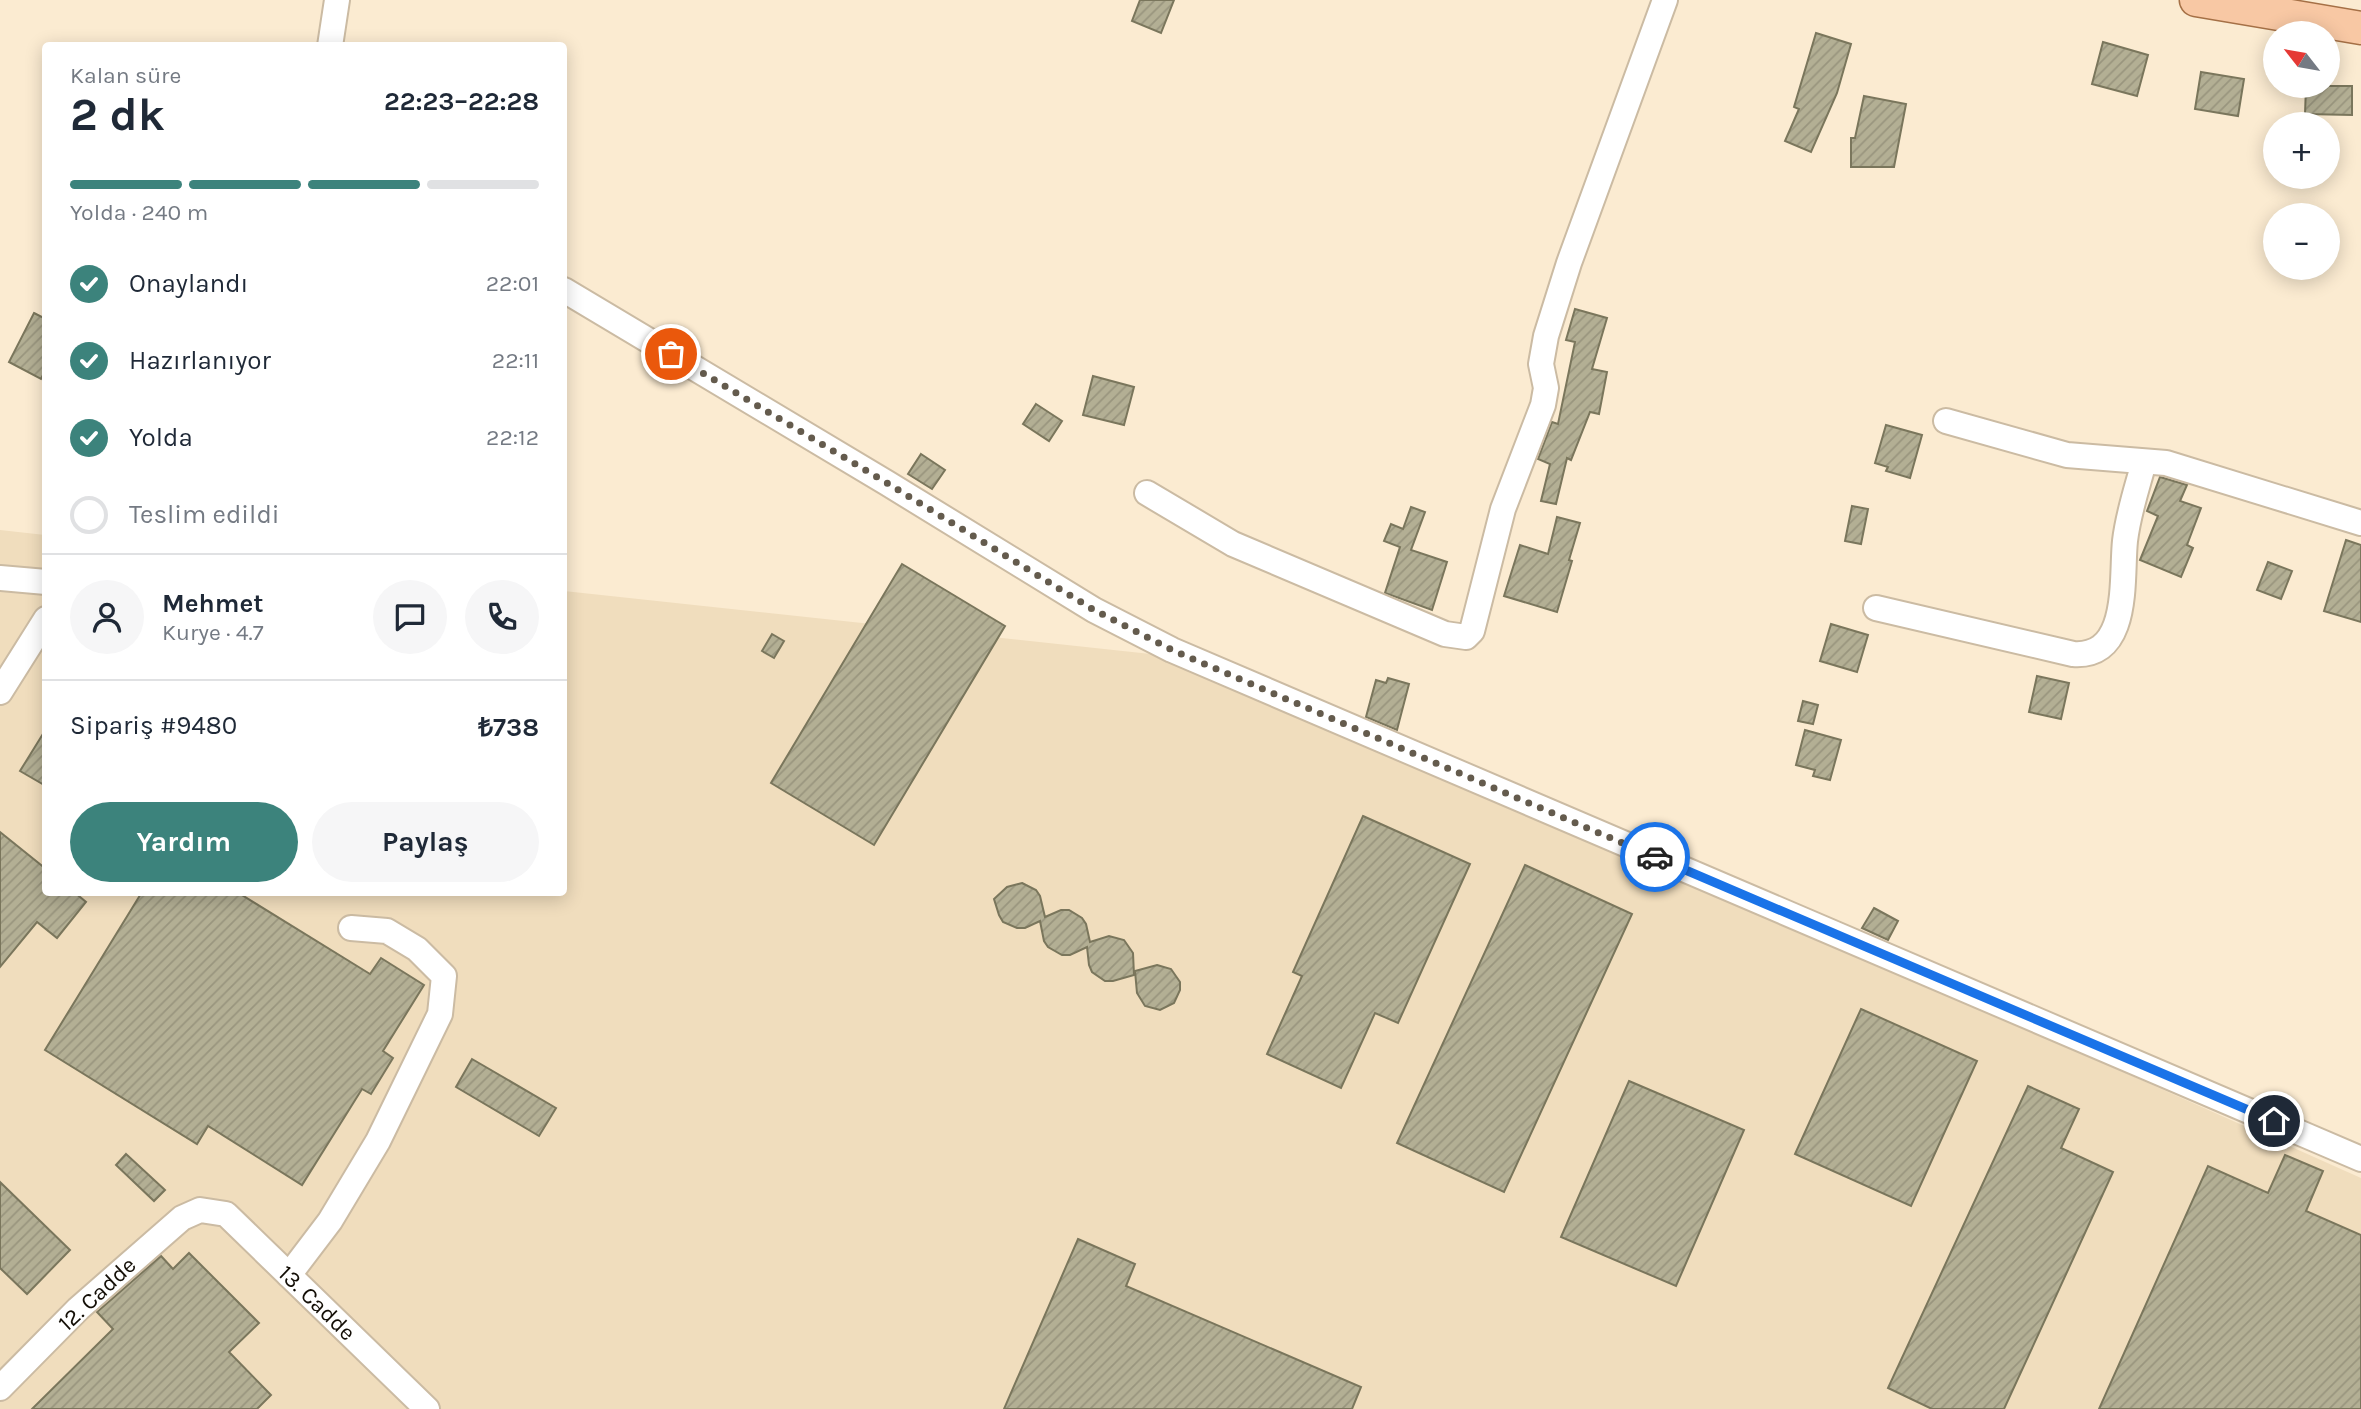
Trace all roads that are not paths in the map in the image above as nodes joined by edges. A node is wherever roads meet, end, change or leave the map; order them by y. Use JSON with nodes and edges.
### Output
{"nodes":[{"id":1,"x":337,"y":0,"type":"edge"},
{"id":2,"x":1665,"y":0,"type":"edge"},
{"id":3,"x":2196,"y":0,"type":"edge"},
{"id":4,"x":2316,"y":0,"type":"edge"},
{"id":5,"x":2361,"y":8,"type":"edge"},
{"id":6,"x":2361,"y":28,"type":"edge"},
{"id":7,"x":331,"y":42,"type":"edge"},
{"id":8,"x":567,"y":291,"type":"edge"},
{"id":9,"x":1946,"y":421,"type":"dead end"},
{"id":10,"x":2144,"y":462,"type":"junction"},
{"id":11,"x":1147,"y":493,"type":"dead end"},
{"id":12,"x":2361,"y":523,"type":"edge"},
{"id":13,"x":0,"y":578,"type":"edge"},
{"id":14,"x":42,"y":582,"type":"edge"},
{"id":15,"x":1876,"y":608,"type":"dead end"},
{"id":16,"x":42,"y":625,"type":"edge"},
{"id":17,"x":0,"y":692,"type":"edge"},
{"id":18,"x":351,"y":928,"type":"dead end"},
{"id":19,"x":2361,"y":1159,"type":"edge"},
{"id":20,"x":200,"y":1210,"type":"joint"},
{"id":21,"x":289,"y":1275,"type":"junction"},
{"id":22,"x":0,"y":1388,"type":"edge"},
{"id":23,"x":428,"y":1409,"type":"edge"}],
"edges":[{"from":1,"to":7,"type":"street"},
{"from":2,"to":11,"type":"street"},
{"from":3,"to":6,"type":"main road"},
{"from":4,"to":5,"type":"main road"},
{"from":8,"to":19,"type":"street"},
{"from":9,"to":10,"type":"street"},
{"from":10,"to":12,"type":"street"},
{"from":10,"to":15,"type":"street"},
{"from":13,"to":14,"type":"street"},
{"from":16,"to":17,"type":"street"},
{"from":18,"to":21,"type":"street"},
{"from":20,"to":21,"type":"street","name":"13. Cadde"},
{"from":20,"to":22,"type":"street","name":"12. Cadde"},
{"from":21,"to":23,"type":"street","name":"13. Cadde"}]}
